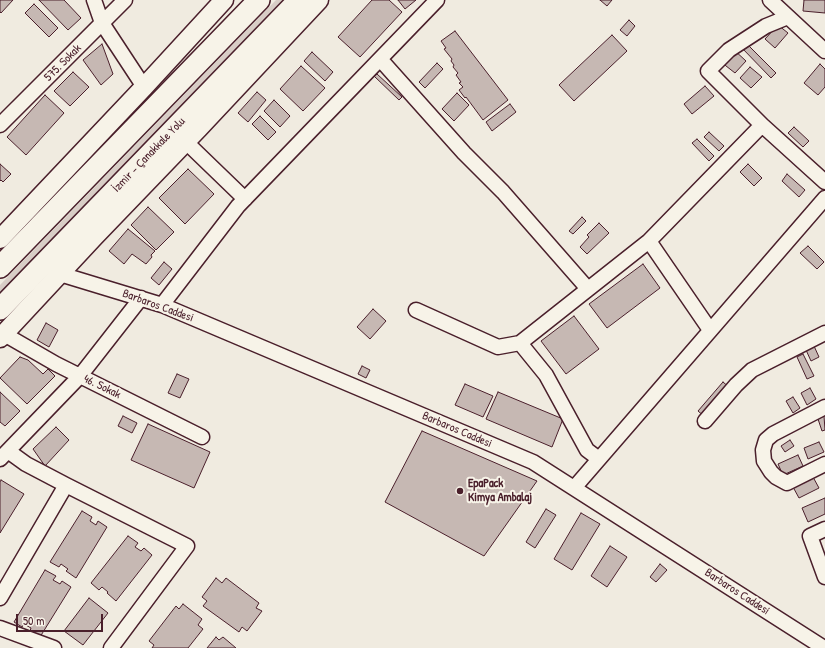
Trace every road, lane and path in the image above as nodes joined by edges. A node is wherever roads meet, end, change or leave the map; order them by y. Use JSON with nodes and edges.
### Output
{"nodes":[{"id":1,"x":94,"y":0,"type":"edge"},
{"id":2,"x":125,"y":0,"type":"edge"},
{"id":3,"x":224,"y":0,"type":"edge"},
{"id":4,"x":259,"y":0,"type":"edge"},
{"id":5,"x":299,"y":0,"type":"edge"},
{"id":6,"x":319,"y":0,"type":"edge"},
{"id":7,"x":437,"y":0,"type":"edge"},
{"id":8,"x":770,"y":0,"type":"edge"},
{"id":9,"x":788,"y":16,"type":"junction"},
{"id":10,"x":102,"y":23,"type":"junction"},
{"id":11,"x":825,"y":51,"type":"edge"},
{"id":12,"x":380,"y":59,"type":"junction"},
{"id":13,"x":144,"y":87,"type":"junction"},
{"id":14,"x":0,"y":125,"type":"edge"},
{"id":15,"x":762,"y":125,"type":"junction"},
{"id":16,"x":186,"y":142,"type":"junction"},
{"id":17,"x":825,"y":182,"type":"edge"},
{"id":18,"x":825,"y":198,"type":"edge"},
{"id":19,"x":245,"y":200,"type":"junction"},
{"id":20,"x":0,"y":239,"type":"edge"},
{"id":21,"x":649,"y":241,"type":"junction"},
{"id":22,"x":0,"y":267,"type":"edge"},
{"id":23,"x":60,"y":274,"type":"junction"},
{"id":24,"x":588,"y":289,"type":"junction"},
{"id":25,"x":140,"y":298,"type":"junction"},
{"id":26,"x":162,"y":305,"type":"junction"},
{"id":27,"x":0,"y":309,"type":"edge"},
{"id":28,"x":416,"y":310,"type":"dead end"},
{"id":29,"x":710,"y":330,"type":"junction"},
{"id":30,"x":825,"y":333,"type":"edge"},
{"id":31,"x":2,"y":336,"type":"edge"},
{"id":32,"x":520,"y":343,"type":"junction"},
{"id":33,"x":80,"y":376,"type":"junction"},
{"id":34,"x":825,"y":407,"type":"edge"},
{"id":35,"x":705,"y":421,"type":"dead end"},
{"id":36,"x":202,"y":437,"type":"dead end"},
{"id":37,"x":4,"y":455,"type":"edge"},
{"id":38,"x":599,"y":459,"type":"junction"},
{"id":39,"x":825,"y":464,"type":"edge"},
{"id":40,"x":66,"y":485,"type":"junction"},
{"id":41,"x":574,"y":488,"type":"junction"},
{"id":42,"x":825,"y":529,"type":"edge"},
{"id":43,"x":825,"y":577,"type":"edge"},
{"id":44,"x":0,"y":598,"type":"edge"},
{"id":45,"x":0,"y":628,"type":"edge"},
{"id":46,"x":54,"y":648,"type":"edge"},
{"id":47,"x":111,"y":648,"type":"edge"},
{"id":48,"x":824,"y":648,"type":"edge"}],
"edges":[{"from":1,"to":10,"type":"street"},
{"from":2,"to":10,"type":"street","name":"575. Sokak"},
{"from":3,"to":13,"type":"main road"},
{"from":4,"to":22,"type":"highway"},
{"from":5,"to":27,"type":"highway","name":"İzmir - Çanakkale Yolu"},
{"from":6,"to":16,"type":"main road"},
{"from":7,"to":12,"type":"street"},
{"from":8,"to":9,"type":"street"},
{"from":9,"to":11,"type":"street"},
{"from":9,"to":15,"type":"street"},
{"from":10,"to":13,"type":"street"},
{"from":10,"to":14,"type":"street","name":"575. Sokak"},
{"from":12,"to":19,"type":"street"},
{"from":12,"to":24,"type":"street"},
{"from":13,"to":20,"type":"main road"},
{"from":15,"to":17,"type":"street"},
{"from":15,"to":21,"type":"street"},
{"from":16,"to":19,"type":"street"},
{"from":16,"to":23,"type":"main road"},
{"from":18,"to":29,"type":"street"},
{"from":19,"to":26,"type":"street"},
{"from":21,"to":24,"type":"street"},
{"from":21,"to":29,"type":"street"},
{"from":23,"to":25,"type":"street","name":"Barbaros Caddesi"},
{"from":23,"to":31,"type":"main road"},
{"from":24,"to":32,"type":"street"},
{"from":25,"to":26,"type":"street","name":"Barbaros Caddesi"},
{"from":25,"to":33,"type":"street"},
{"from":26,"to":41,"type":"street","name":"Barbaros Caddesi"},
{"from":28,"to":32,"type":"street"},
{"from":29,"to":38,"type":"street"},
{"from":30,"to":35,"type":"street"},
{"from":31,"to":33,"type":"street","name":"46. Sokak"},
{"from":32,"to":38,"type":"street"},
{"from":33,"to":36,"type":"street","name":"46. Sokak"},
{"from":33,"to":37,"type":"street"},
{"from":34,"to":39,"type":"street"},
{"from":37,"to":40,"type":"street"},
{"from":38,"to":41,"type":"street"},
{"from":40,"to":44,"type":"street"},
{"from":40,"to":47,"type":"street"},
{"from":41,"to":48,"type":"street","name":"Barbaros Caddesi"},
{"from":42,"to":43,"type":"street"},
{"from":45,"to":46,"type":"street"}]}
